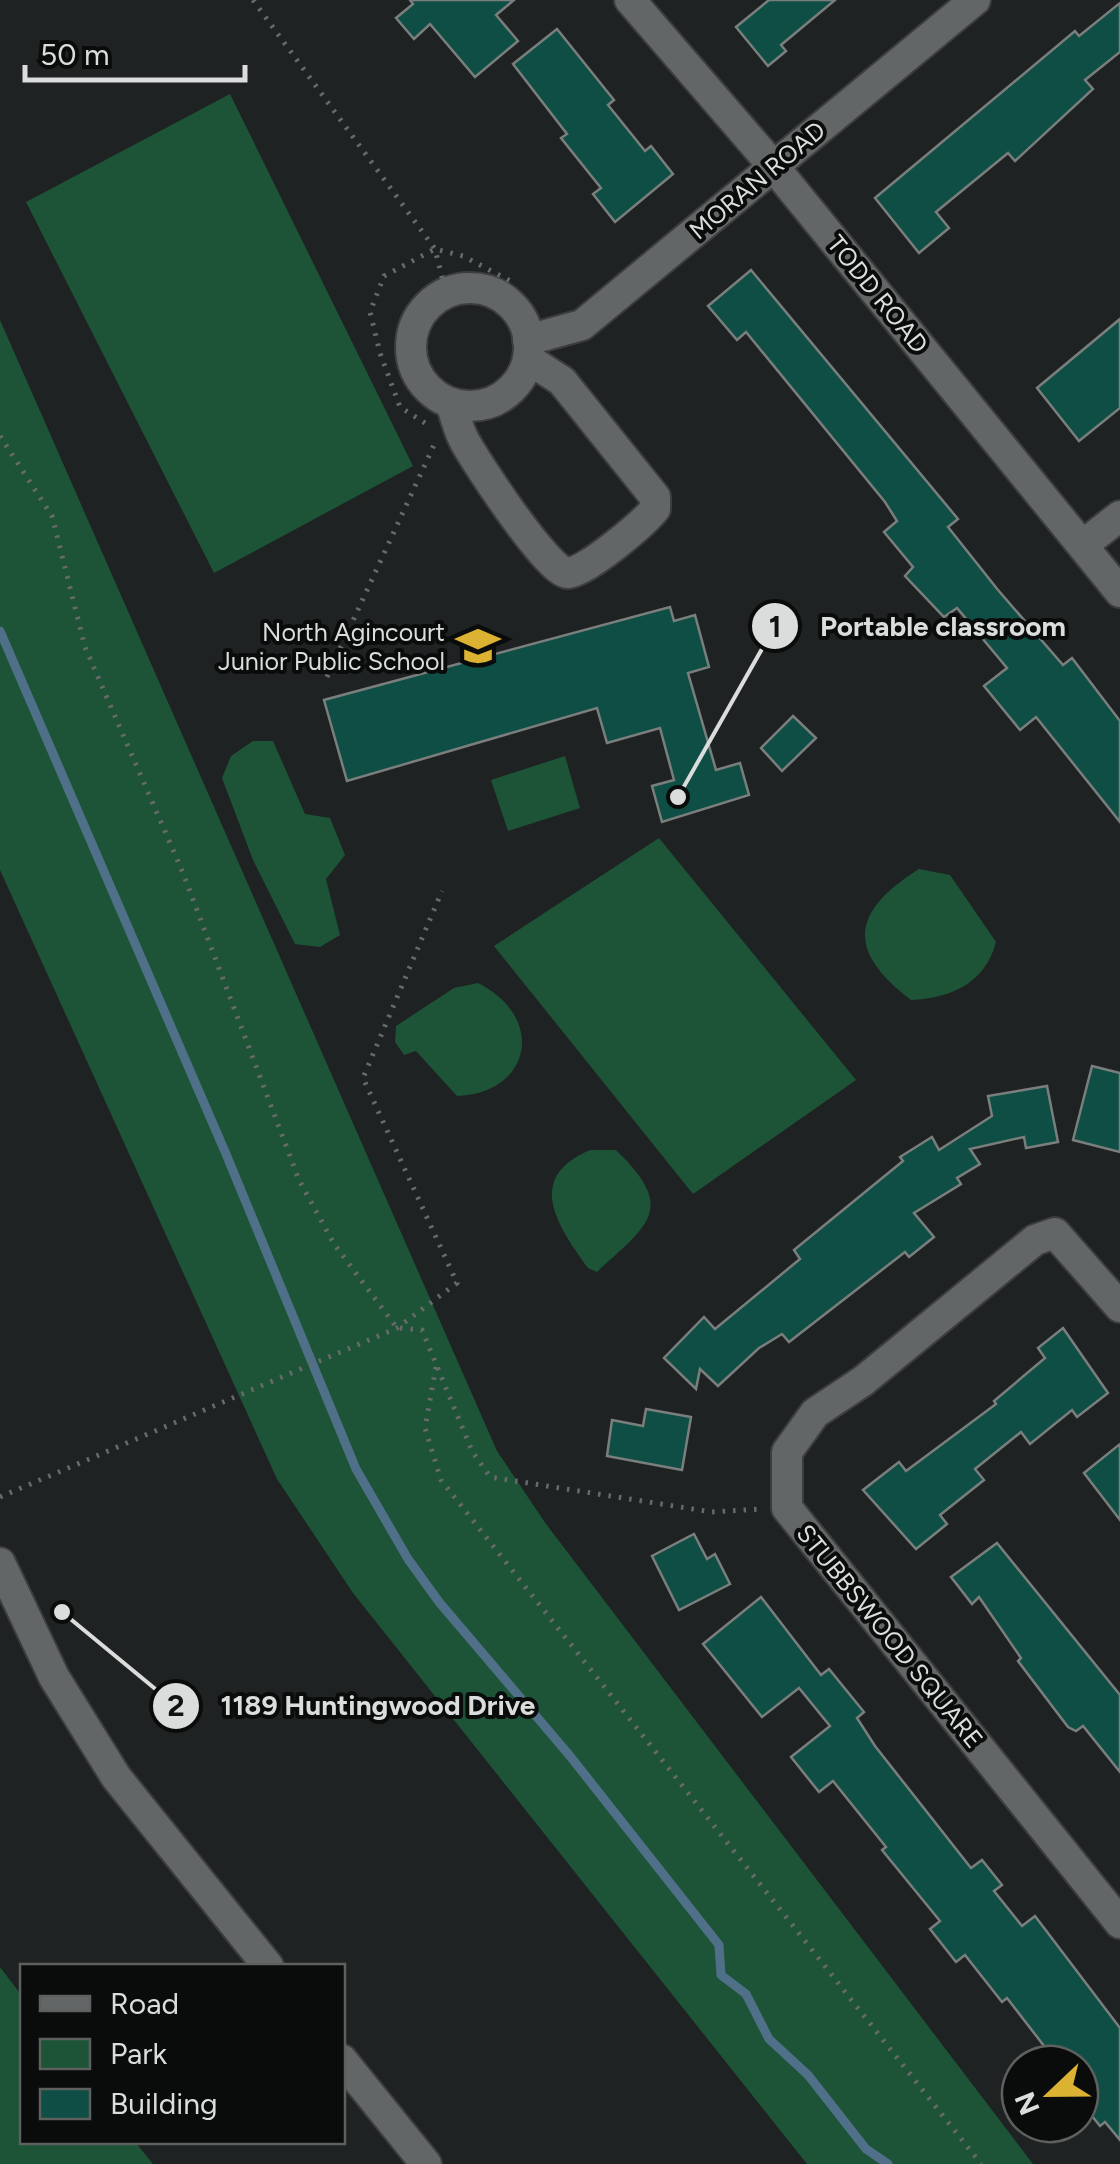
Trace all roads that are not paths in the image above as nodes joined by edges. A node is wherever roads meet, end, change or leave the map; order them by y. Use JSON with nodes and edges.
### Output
{"nodes":[{"id":1,"x":630,"y":0,"type":"edge"},
{"id":2,"x":975,"y":0,"type":"edge"},
{"id":3,"x":774,"y":166,"type":"junction"},
{"id":4,"x":528,"y":350,"type":"junction"},
{"id":5,"x":452,"y":403,"type":"junction"},
{"id":6,"x":1120,"y":516,"type":"edge"},
{"id":7,"x":1083,"y":545,"type":"junction"},
{"id":8,"x":1120,"y":592,"type":"edge"},
{"id":9,"x":1120,"y":1308,"type":"edge"},
{"id":10,"x":0,"y":1564,"type":"edge"},
{"id":11,"x":1120,"y":1923,"type":"edge"},
{"id":12,"x":266,"y":1964,"type":"edge"},
{"id":13,"x":345,"y":2064,"type":"edge"},
{"id":14,"x":426,"y":2164,"type":"edge"}],
"edges":[{"from":1,"to":3,"type":"street","name":"TODD ROAD"},
{"from":2,"to":3,"type":"street","name":"MORAN ROAD"},
{"from":3,"to":4,"type":"street","name":"MORAN ROAD"},
{"from":3,"to":7,"type":"street","name":"TODD ROAD"},
{"from":4,"to":5,"type":"street"},
{"from":4,"to":5,"type":"street"},
{"from":4,"to":5,"type":"street"},
{"from":6,"to":7,"type":"street"},
{"from":7,"to":8,"type":"street","name":"TODD ROAD"},
{"from":9,"to":11,"type":"street","name":"STUBBSWOOD SQUARE"},
{"from":10,"to":12,"type":"street"},
{"from":13,"to":14,"type":"street"}]}
